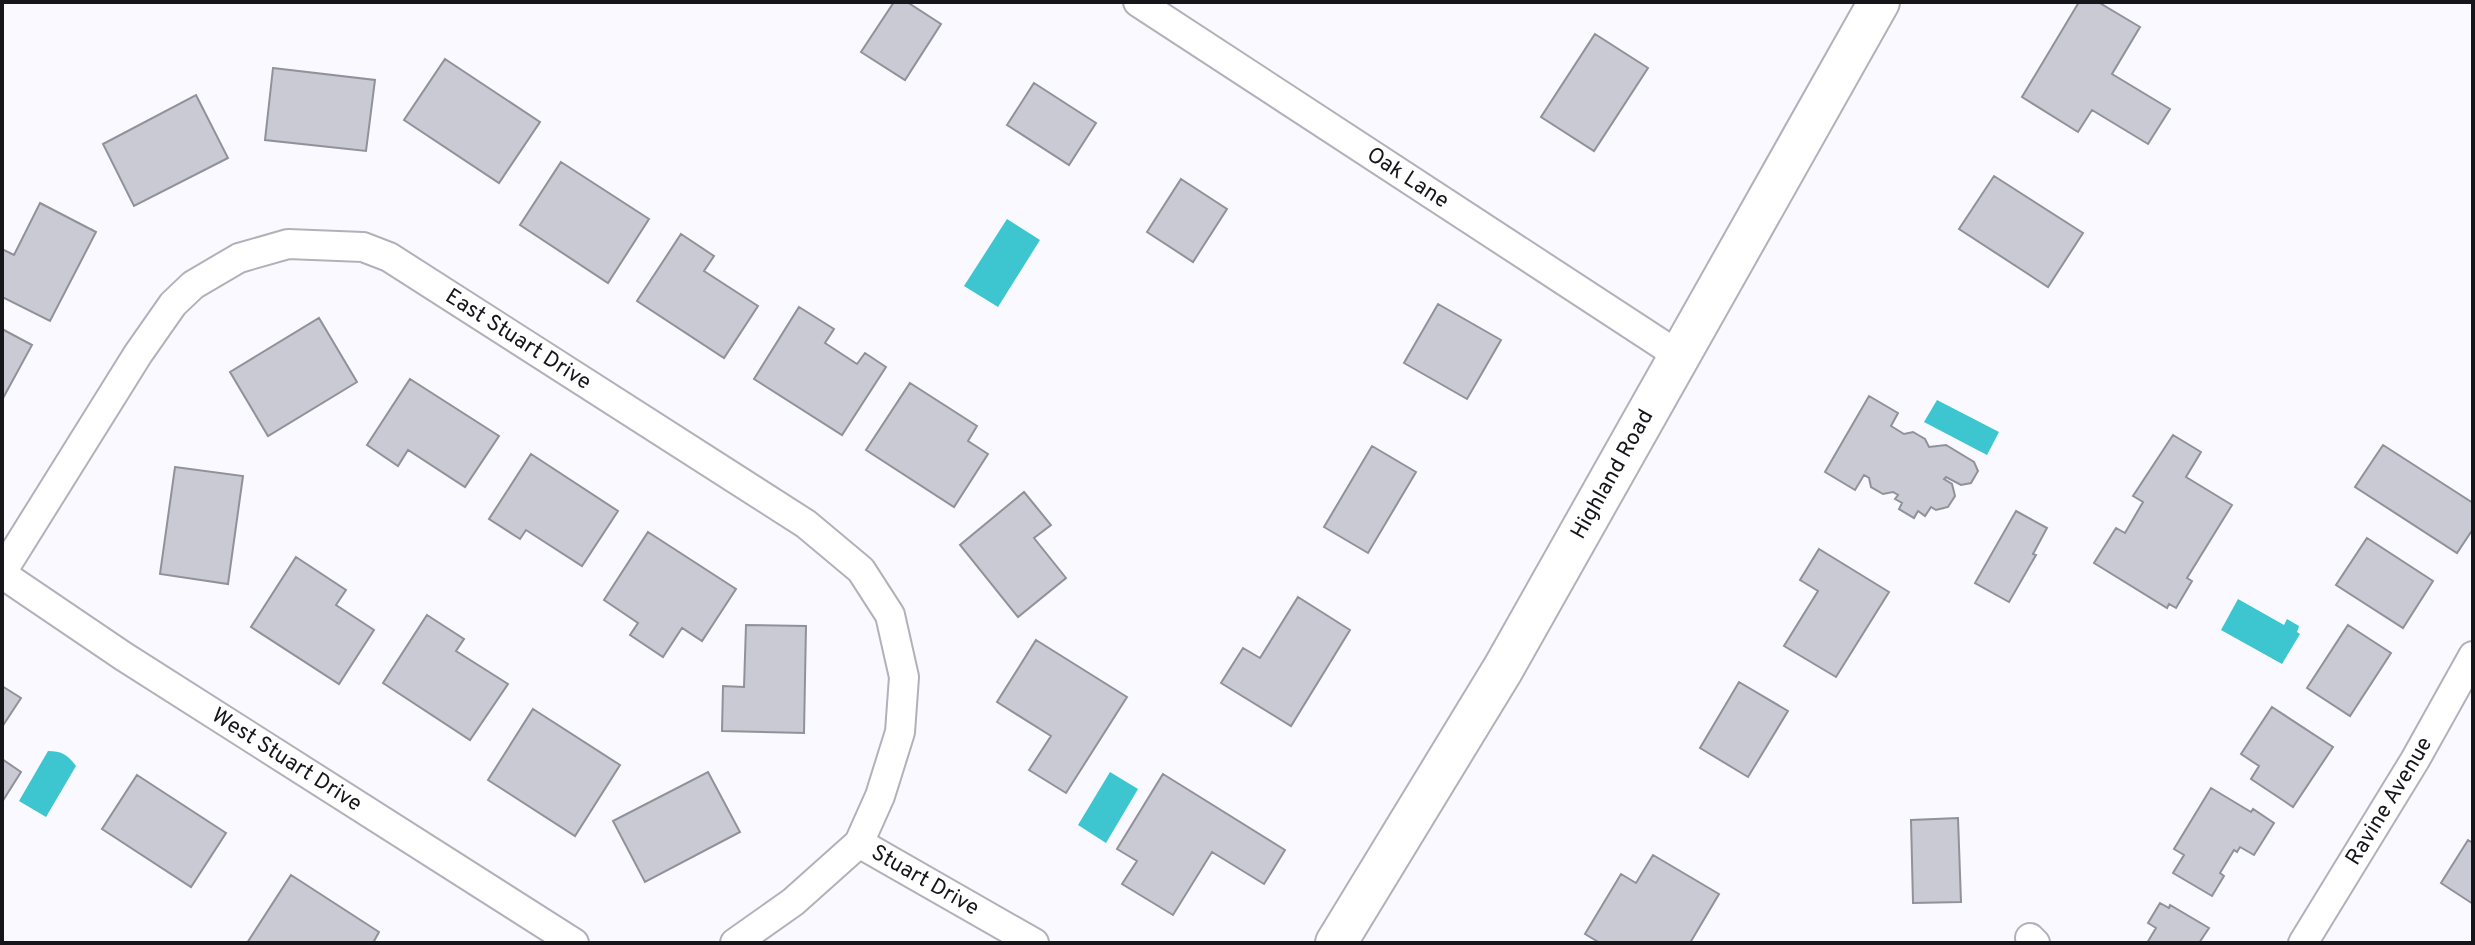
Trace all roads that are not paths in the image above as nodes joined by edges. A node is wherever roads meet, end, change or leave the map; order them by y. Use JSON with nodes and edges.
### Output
{"nodes":[{"id":1,"x":1138,"y":2,"type":"edge"},
{"id":2,"x":1879,"y":2,"type":"edge"},
{"id":3,"x":1678,"y":355,"type":"junction"},
{"id":4,"x":2,"y":573,"type":"edge"},
{"id":5,"x":2473,"y":656,"type":"edge"},
{"id":6,"x":859,"y":843,"type":"junction"},
{"id":7,"x":574,"y":943,"type":"edge"},
{"id":8,"x":735,"y":943,"type":"edge"},
{"id":9,"x":1034,"y":943,"type":"edge"},
{"id":10,"x":1336,"y":943,"type":"edge"},
{"id":11,"x":2303,"y":943,"type":"edge"}],
"edges":[{"from":1,"to":3,"type":"street","name":"Oak Lane"},
{"from":2,"to":3,"type":"street","name":"Highland Road"},
{"from":3,"to":10,"type":"street","name":"Highland Road"},
{"from":4,"to":6,"type":"street","name":"East Stuart Drive"},
{"from":4,"to":7,"type":"street","name":"West Stuart Drive"},
{"from":5,"to":11,"type":"street","name":"Ravine Avenue"},
{"from":6,"to":8,"type":"street"},
{"from":6,"to":9,"type":"street","name":"Stuart Drive"}]}
